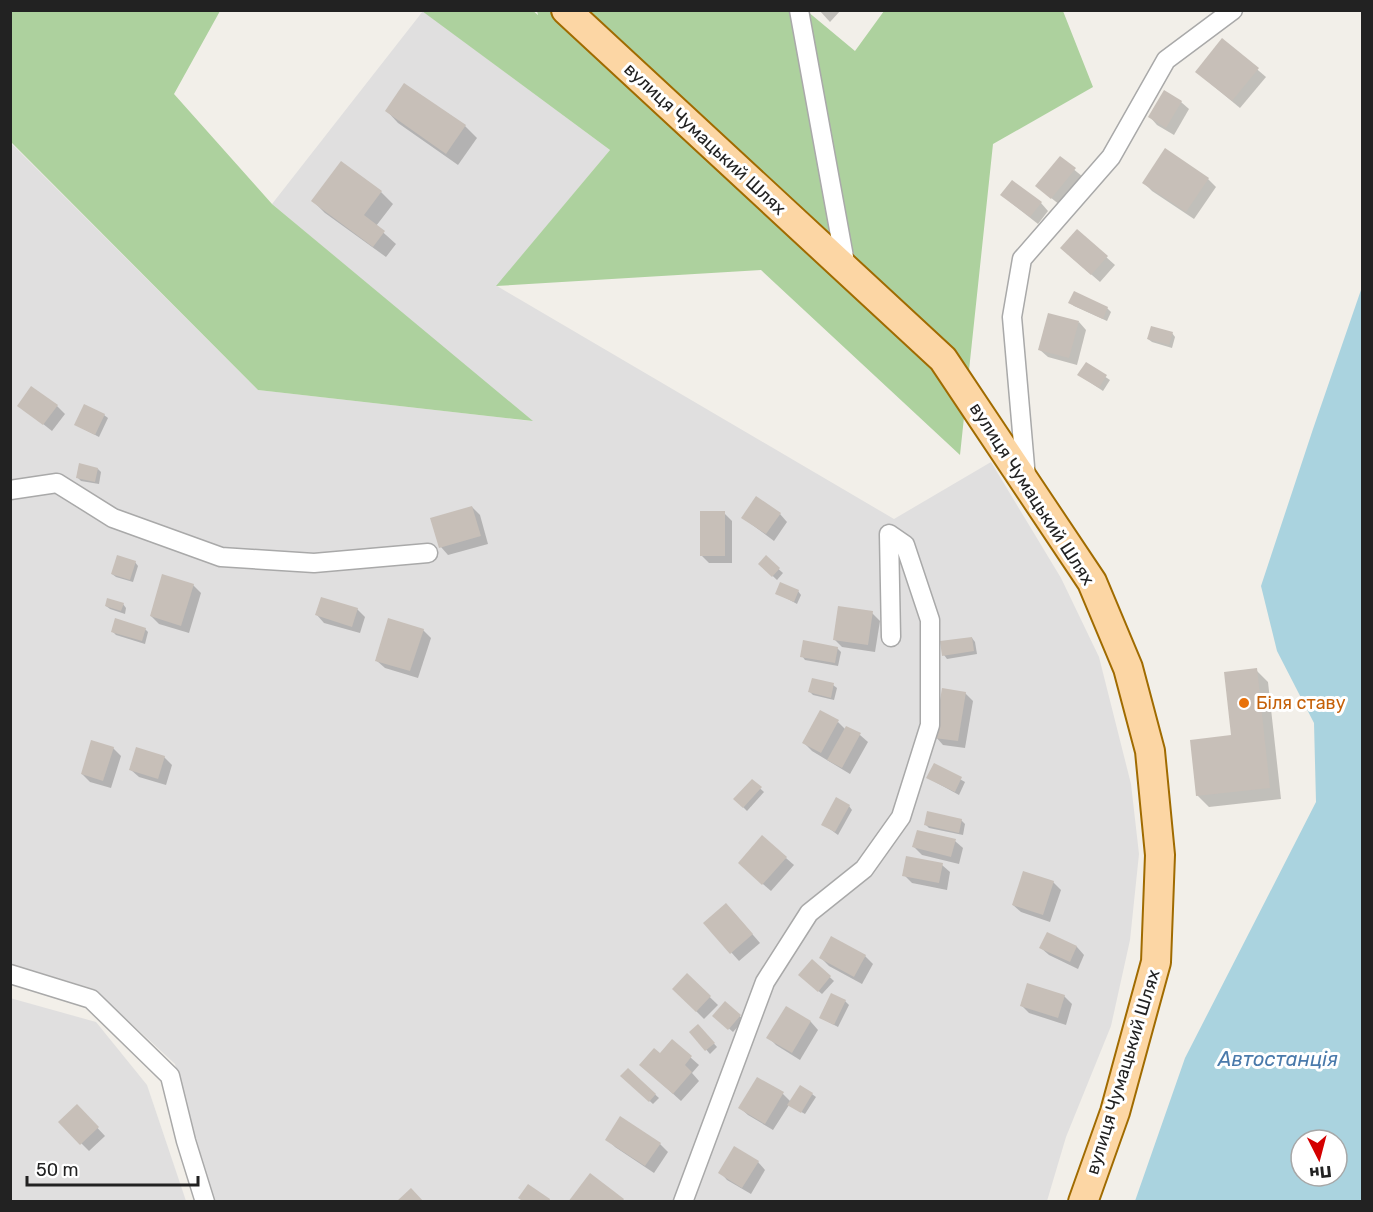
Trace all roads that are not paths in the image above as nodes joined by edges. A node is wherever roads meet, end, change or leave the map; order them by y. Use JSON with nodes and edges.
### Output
{"nodes":[{"id":1,"x":566,"y":10,"type":"edge"},
{"id":2,"x":799,"y":10,"type":"edge"},
{"id":3,"x":1233,"y":10,"type":"edge"},
{"id":4,"x":847,"y":270,"type":"junction"},
{"id":5,"x":1026,"y":482,"type":"junction"},
{"id":6,"x":10,"y":490,"type":"edge"},
{"id":7,"x":428,"y":553,"type":"dead end"},
{"id":8,"x":891,"y":637,"type":"dead end"},
{"id":9,"x":10,"y":974,"type":"edge"},
{"id":10,"x":205,"y":1202,"type":"edge"},
{"id":11,"x":683,"y":1202,"type":"edge"},
{"id":12,"x":1083,"y":1202,"type":"edge"}],
"edges":[{"from":1,"to":4,"type":"main road","name":"вулиця Чумацький Шлях"},
{"from":2,"to":4,"type":"street"},
{"from":3,"to":5,"type":"street"},
{"from":4,"to":5,"type":"main road","name":"вулиця Чумацький Шлях"},
{"from":5,"to":12,"type":"main road","name":"вулиця Чумацький Шлях"},
{"from":6,"to":7,"type":"street"},
{"from":8,"to":11,"type":"street"},
{"from":9,"to":10,"type":"street"}]}
